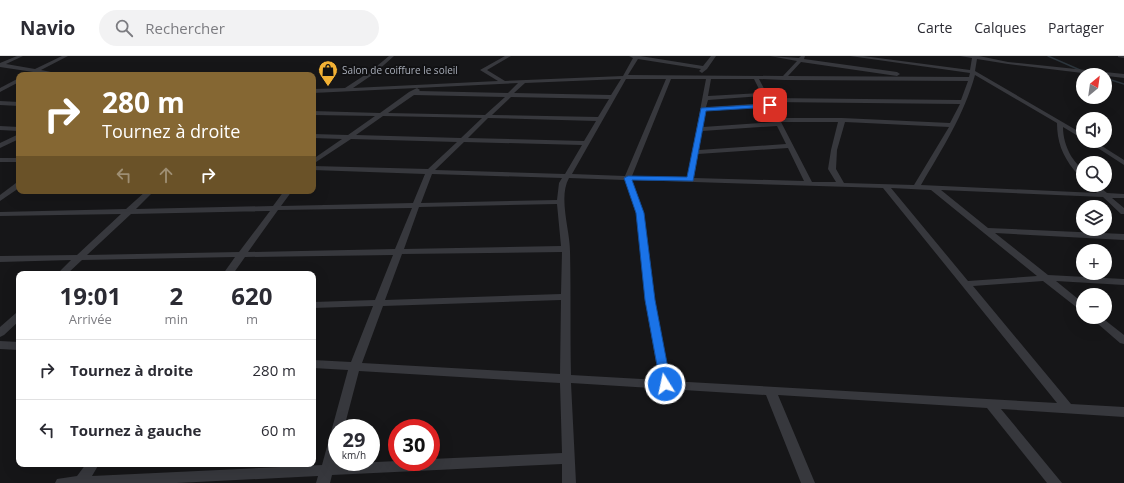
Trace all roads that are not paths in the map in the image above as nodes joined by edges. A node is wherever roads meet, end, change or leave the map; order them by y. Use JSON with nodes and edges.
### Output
{"nodes":[{"id":1,"x":21,"y":56,"type":"edge"},
{"id":2,"x":66,"y":56,"type":"edge"},
{"id":3,"x":392,"y":56,"type":"edge"},
{"id":4,"x":509,"y":56,"type":"edge"},
{"id":5,"x":630,"y":56,"type":"edge"},
{"id":6,"x":637,"y":56,"type":"edge"},
{"id":7,"x":714,"y":56,"type":"edge"},
{"id":8,"x":772,"y":56,"type":"edge"},
{"id":9,"x":852,"y":56,"type":"edge"},
{"id":10,"x":962,"y":56,"type":"edge"},
{"id":11,"x":1120,"y":56,"type":"edge"},
{"id":12,"x":973,"y":57,"type":"edge"},
{"id":13,"x":1124,"y":57,"type":"edge"},
{"id":14,"x":802,"y":58,"type":"edge"},
{"id":15,"x":0,"y":65,"type":"edge"},
{"id":16,"x":705,"y":68,"type":"junction"},
{"id":17,"x":36,"y":71,"type":"junction"},
{"id":18,"x":43,"y":72,"type":"edge"},
{"id":19,"x":974,"y":72,"type":"junction"},
{"id":20,"x":1124,"y":76,"type":"edge"},
{"id":21,"x":625,"y":77,"type":"junction"},
{"id":22,"x":669,"y":77,"type":"junction"},
{"id":23,"x":698,"y":77,"type":"junction"},
{"id":24,"x":709,"y":77,"type":"junction"},
{"id":25,"x":756,"y":78,"type":"junction"},
{"id":26,"x":784,"y":78,"type":"junction"},
{"id":27,"x":913,"y":79,"type":"junction"},
{"id":28,"x":971,"y":80,"type":"junction"},
{"id":29,"x":524,"y":81,"type":"junction"},
{"id":30,"x":16,"y":82,"type":"edge"},
{"id":31,"x":503,"y":82,"type":"junction"},
{"id":32,"x":422,"y":86,"type":"junction"},
{"id":33,"x":0,"y":90,"type":"edge"},
{"id":34,"x":346,"y":90,"type":"junction"},
{"id":35,"x":316,"y":92,"type":"edge"},
{"id":36,"x":412,"y":93,"type":"junction"},
{"id":37,"x":510,"y":95,"type":"junction"},
{"id":38,"x":613,"y":97,"type":"junction"},
{"id":39,"x":705,"y":98,"type":"junction"},
{"id":40,"x":767,"y":100,"type":"junction"},
{"id":41,"x":962,"y":102,"type":"junction"},
{"id":42,"x":0,"y":103,"type":"edge"},
{"id":43,"x":16,"y":104,"type":"edge"},
{"id":44,"x":703,"y":109,"type":"junction"},
{"id":45,"x":316,"y":113,"type":"edge"},
{"id":46,"x":381,"y":114,"type":"junction"},
{"id":47,"x":488,"y":116,"type":"junction"},
{"id":48,"x":600,"y":119,"type":"junction"},
{"id":49,"x":842,"y":120,"type":"junction"},
{"id":50,"x":778,"y":122,"type":"junction"},
{"id":51,"x":1060,"y":122,"type":"junction"},
{"id":52,"x":953,"y":125,"type":"junction"},
{"id":53,"x":0,"y":128,"type":"edge"},
{"id":54,"x":700,"y":128,"type":"junction"},
{"id":55,"x":16,"y":129,"type":"edge"},
{"id":56,"x":1076,"y":132,"type":"edge"},
{"id":57,"x":316,"y":136,"type":"edge"},
{"id":58,"x":349,"y":137,"type":"junction"},
{"id":59,"x":16,"y":138,"type":"edge"},
{"id":60,"x":463,"y":140,"type":"junction"},
{"id":61,"x":585,"y":143,"type":"junction"},
{"id":62,"x":0,"y":146,"type":"edge"},
{"id":63,"x":791,"y":146,"type":"junction"},
{"id":64,"x":1101,"y":148,"type":"edge"},
{"id":65,"x":695,"y":152,"type":"junction"},
{"id":66,"x":0,"y":160,"type":"edge"},
{"id":67,"x":16,"y":160,"type":"edge"},
{"id":68,"x":316,"y":160,"type":"edge"},
{"id":69,"x":1124,"y":163,"type":"edge"},
{"id":70,"x":1076,"y":167,"type":"edge"},
{"id":71,"x":316,"y":168,"type":"edge"},
{"id":72,"x":429,"y":172,"type":"junction"},
{"id":73,"x":566,"y":176,"type":"junction"},
{"id":74,"x":628,"y":178,"type":"junction"},
{"id":75,"x":690,"y":180,"type":"junction"},
{"id":76,"x":809,"y":183,"type":"junction"},
{"id":77,"x":841,"y":184,"type":"junction"},
{"id":78,"x":885,"y":186,"type":"junction"},
{"id":79,"x":16,"y":187,"type":"edge"},
{"id":80,"x":916,"y":187,"type":"junction"},
{"id":81,"x":932,"y":187,"type":"junction"},
{"id":82,"x":1101,"y":192,"type":"edge"},
{"id":83,"x":147,"y":194,"type":"edge"},
{"id":84,"x":286,"y":194,"type":"edge"},
{"id":85,"x":1104,"y":195,"type":"junction"},
{"id":86,"x":1124,"y":196,"type":"edge"},
{"id":87,"x":0,"y":199,"type":"edge"},
{"id":88,"x":560,"y":202,"type":"junction"},
{"id":89,"x":417,"y":205,"type":"junction"},
{"id":90,"x":276,"y":208,"type":"junction"},
{"id":91,"x":128,"y":211,"type":"junction"},
{"id":92,"x":1124,"y":212,"type":"edge"},
{"id":93,"x":0,"y":214,"type":"edge"},
{"id":94,"x":986,"y":230,"type":"junction"},
{"id":95,"x":1124,"y":237,"type":"edge"},
{"id":96,"x":566,"y":249,"type":"junction"},
{"id":97,"x":399,"y":252,"type":"junction"},
{"id":98,"x":242,"y":255,"type":"junction"},
{"id":99,"x":80,"y":258,"type":"junction"},
{"id":100,"x":0,"y":259,"type":"edge"},
{"id":101,"x":65,"y":271,"type":"edge"},
{"id":102,"x":230,"y":271,"type":"edge"},
{"id":103,"x":1046,"y":278,"type":"junction"},
{"id":104,"x":1124,"y":282,"type":"edge"},
{"id":105,"x":966,"y":284,"type":"junction"},
{"id":106,"x":566,"y":297,"type":"junction"},
{"id":107,"x":1076,"y":302,"type":"edge"},
{"id":108,"x":380,"y":303,"type":"junction"},
{"id":109,"x":316,"y":305,"type":"edge"},
{"id":110,"x":16,"y":318,"type":"edge"},
{"id":111,"x":1104,"y":324,"type":"edge"},
{"id":112,"x":1113,"y":331,"type":"junction"},
{"id":113,"x":1124,"y":332,"type":"edge"},
{"id":114,"x":0,"y":333,"type":"edge"},
{"id":115,"x":1124,"y":340,"type":"edge"},
{"id":116,"x":0,"y":345,"type":"edge"},
{"id":117,"x":16,"y":346,"type":"edge"},
{"id":118,"x":316,"y":364,"type":"edge"},
{"id":119,"x":355,"y":366,"type":"junction"},
{"id":120,"x":566,"y":378,"type":"junction"},
{"id":121,"x":665,"y":384,"type":"junction"},
{"id":122,"x":770,"y":390,"type":"junction"},
{"id":123,"x":990,"y":403,"type":"junction"},
{"id":124,"x":1068,"y":408,"type":"junction"},
{"id":125,"x":1124,"y":412,"type":"edge"},
{"id":126,"x":340,"y":419,"type":"edge"},
{"id":127,"x":568,"y":458,"type":"junction"},
{"id":128,"x":328,"y":466,"type":"edge"},
{"id":129,"x":91,"y":467,"type":"edge"},
{"id":130,"x":327,"y":470,"type":"junction"},
{"id":131,"x":62,"y":483,"type":"edge"},
{"id":132,"x":80,"y":483,"type":"edge"},
{"id":133,"x":323,"y":483,"type":"edge"},
{"id":134,"x":568,"y":483,"type":"edge"},
{"id":135,"x":808,"y":483,"type":"edge"},
{"id":136,"x":1054,"y":483,"type":"edge"}],
"edges":[{"from":1,"to":15,"type":"street"},
{"from":2,"to":17,"type":"street"},
{"from":3,"to":34,"type":"street"},
{"from":4,"to":31,"type":"street"},
{"from":5,"to":6,"type":"street"},
{"from":6,"to":16,"type":"street"},
{"from":6,"to":21,"type":"street"},
{"from":7,"to":16,"type":"street"},
{"from":8,"to":14,"type":"street"},
{"from":9,"to":19,"type":"street"},
{"from":10,"to":12,"type":"street"},
{"from":11,"to":13,"type":"street"},
{"from":12,"to":19,"type":"street"},
{"from":12,"to":20,"type":"street"},
{"from":14,"to":26,"type":"street"},
{"from":14,"to":27,"type":"street"},
{"from":15,"to":17,"type":"street"},
{"from":16,"to":23,"type":"street"},
{"from":17,"to":18,"type":"street"},
{"from":19,"to":28,"type":"street"},
{"from":19,"to":51,"type":"street"},
{"from":21,"to":22,"type":"street"},
{"from":21,"to":29,"type":"street"},
{"from":21,"to":38,"type":"street"},
{"from":22,"to":23,"type":"street"},
{"from":22,"to":74,"type":"street"},
{"from":23,"to":24,"type":"street"},
{"from":24,"to":25,"type":"street"},
{"from":24,"to":39,"type":"street"},
{"from":25,"to":26,"type":"street"},
{"from":25,"to":40,"type":"street"},
{"from":26,"to":27,"type":"street"},
{"from":27,"to":28,"type":"street"},
{"from":28,"to":41,"type":"street"},
{"from":29,"to":31,"type":"street"},
{"from":29,"to":37,"type":"street"},
{"from":30,"to":33,"type":"street"},
{"from":31,"to":32,"type":"street"},
{"from":32,"to":34,"type":"street"},
{"from":32,"to":36,"type":"street"},
{"from":34,"to":35,"type":"street"},
{"from":36,"to":37,"type":"street"},
{"from":36,"to":46,"type":"street"},
{"from":37,"to":38,"type":"street"},
{"from":37,"to":47,"type":"street"},
{"from":38,"to":48,"type":"street"},
{"from":39,"to":40,"type":"street"},
{"from":39,"to":44,"type":"street"},
{"from":40,"to":41,"type":"street"},
{"from":40,"to":44,"type":"street"},
{"from":40,"to":50,"type":"street"},
{"from":41,"to":52,"type":"street"},
{"from":42,"to":43,"type":"street"},
{"from":44,"to":54,"type":"street"},
{"from":45,"to":46,"type":"street"},
{"from":46,"to":47,"type":"street"},
{"from":46,"to":58,"type":"street"},
{"from":47,"to":48,"type":"street"},
{"from":47,"to":60,"type":"street"},
{"from":48,"to":61,"type":"street"},
{"from":49,"to":50,"type":"street"},
{"from":49,"to":52,"type":"street"},
{"from":49,"to":77,"type":"street"},
{"from":50,"to":54,"type":"street"},
{"from":50,"to":63,"type":"street"},
{"from":51,"to":56,"type":"street"},
{"from":51,"to":70,"type":"street"},
{"from":52,"to":80,"type":"street"},
{"from":53,"to":55,"type":"street"},
{"from":54,"to":65,"type":"street"},
{"from":57,"to":58,"type":"street"},
{"from":58,"to":60,"type":"street"},
{"from":58,"to":68,"type":"street"},
{"from":59,"to":62,"type":"street"},
{"from":60,"to":61,"type":"street"},
{"from":60,"to":72,"type":"street"},
{"from":61,"to":73,"type":"street"},
{"from":63,"to":65,"type":"street"},
{"from":63,"to":76,"type":"street"},
{"from":64,"to":69,"type":"street"},
{"from":65,"to":75,"type":"street"},
{"from":66,"to":67,"type":"street"},
{"from":71,"to":72,"type":"street"},
{"from":72,"to":73,"type":"street"},
{"from":72,"to":89,"type":"street"},
{"from":73,"to":74,"type":"street"},
{"from":73,"to":88,"type":"street"},
{"from":74,"to":75,"type":"street"},
{"from":74,"to":121,"type":"street"},
{"from":75,"to":76,"type":"street"},
{"from":76,"to":77,"type":"street"},
{"from":77,"to":78,"type":"street"},
{"from":78,"to":80,"type":"street"},
{"from":78,"to":105,"type":"street"},
{"from":79,"to":87,"type":"street"},
{"from":80,"to":81,"type":"street"},
{"from":81,"to":85,"type":"street"},
{"from":81,"to":94,"type":"street"},
{"from":82,"to":85,"type":"street"},
{"from":83,"to":91,"type":"street"},
{"from":84,"to":90,"type":"street"},
{"from":85,"to":86,"type":"street"},
{"from":85,"to":92,"type":"street"},
{"from":88,"to":89,"type":"street"},
{"from":88,"to":96,"type":"street"},
{"from":89,"to":90,"type":"street"},
{"from":89,"to":97,"type":"street"},
{"from":90,"to":91,"type":"street"},
{"from":90,"to":98,"type":"street"},
{"from":91,"to":93,"type":"street"},
{"from":91,"to":99,"type":"street"},
{"from":94,"to":95,"type":"street"},
{"from":94,"to":103,"type":"street"},
{"from":96,"to":97,"type":"street"},
{"from":96,"to":106,"type":"street"},
{"from":97,"to":98,"type":"street"},
{"from":97,"to":108,"type":"street"},
{"from":98,"to":99,"type":"street"},
{"from":98,"to":102,"type":"street"},
{"from":99,"to":100,"type":"street"},
{"from":99,"to":101,"type":"street"},
{"from":103,"to":104,"type":"street"},
{"from":103,"to":105,"type":"street"},
{"from":103,"to":107,"type":"street"},
{"from":105,"to":124,"type":"street"},
{"from":106,"to":108,"type":"street"},
{"from":106,"to":120,"type":"street"},
{"from":108,"to":109,"type":"street"},
{"from":108,"to":119,"type":"street"},
{"from":110,"to":114,"type":"street"},
{"from":111,"to":112,"type":"street"},
{"from":112,"to":113,"type":"street"},
{"from":112,"to":115,"type":"street"},
{"from":116,"to":117,"type":"street"},
{"from":118,"to":119,"type":"street"},
{"from":119,"to":120,"type":"street"},
{"from":119,"to":126,"type":"street"},
{"from":120,"to":121,"type":"street"},
{"from":120,"to":127,"type":"street"},
{"from":121,"to":122,"type":"street"},
{"from":122,"to":123,"type":"street"},
{"from":122,"to":135,"type":"street"},
{"from":123,"to":124,"type":"street"},
{"from":123,"to":136,"type":"street"},
{"from":124,"to":125,"type":"street"},
{"from":127,"to":130,"type":"street"},
{"from":127,"to":134,"type":"street"},
{"from":128,"to":130,"type":"street"},
{"from":129,"to":132,"type":"street"},
{"from":130,"to":132,"type":"street"},
{"from":130,"to":133,"type":"street"},
{"from":131,"to":132,"type":"street"}]}
